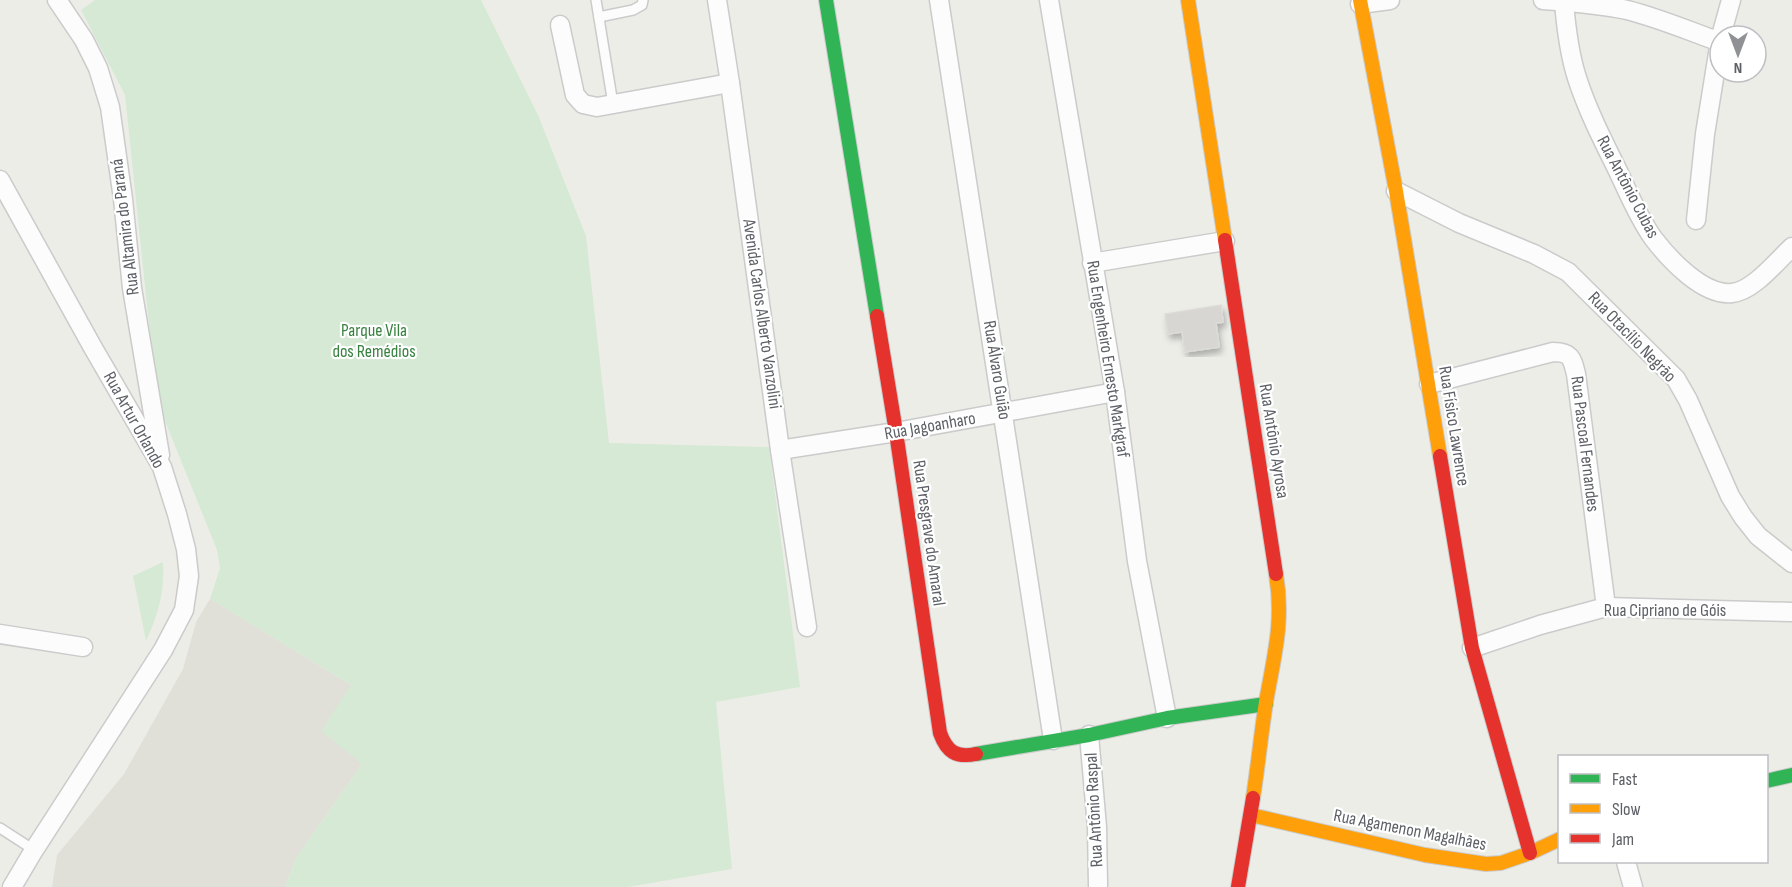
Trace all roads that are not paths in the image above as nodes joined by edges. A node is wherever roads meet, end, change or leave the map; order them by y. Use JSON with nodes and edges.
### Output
{"nodes":[{"id":1,"x":57,"y":0,"type":"edge"},
{"id":2,"x":596,"y":0,"type":"edge"},
{"id":3,"x":643,"y":0,"type":"edge"},
{"id":4,"x":717,"y":0,"type":"edge"},
{"id":5,"x":826,"y":0,"type":"edge"},
{"id":6,"x":939,"y":0,"type":"edge"},
{"id":7,"x":1049,"y":0,"type":"edge"},
{"id":8,"x":1188,"y":0,"type":"edge"},
{"id":9,"x":1390,"y":0,"type":"edge"},
{"id":10,"x":1543,"y":0,"type":"edge"},
{"id":11,"x":1731,"y":0,"type":"edge"},
{"id":12,"x":1360,"y":2,"type":"edge"},
{"id":13,"x":1564,"y":2,"type":"edge"},
{"id":14,"x":599,"y":17,"type":"junction"},
{"id":15,"x":1724,"y":24,"type":"edge"},
{"id":16,"x":560,"y":26,"type":"dead end"},
{"id":17,"x":1708,"y":38,"type":"edge"},
{"id":18,"x":730,"y":82,"type":"junction"},
{"id":19,"x":1713,"y":84,"type":"edge"},
{"id":20,"x":613,"y":104,"type":"junction"},
{"id":21,"x":0,"y":180,"type":"edge"},
{"id":22,"x":1396,"y":191,"type":"junction"},
{"id":23,"x":1696,"y":220,"type":"dead end"},
{"id":24,"x":1225,"y":242,"type":"junction"},
{"id":25,"x":1792,"y":247,"type":"edge"},
{"id":26,"x":1092,"y":263,"type":"junction"},
{"id":27,"x":1429,"y":384,"type":"junction"},
{"id":28,"x":1115,"y":392,"type":"junction"},
{"id":29,"x":1004,"y":412,"type":"junction"},
{"id":30,"x":896,"y":432,"type":"junction"},
{"id":31,"x":780,"y":450,"type":"junction"},
{"id":32,"x":162,"y":466,"type":"junction"},
{"id":33,"x":1792,"y":563,"type":"edge"},
{"id":34,"x":1606,"y":607,"type":"junction"},
{"id":35,"x":1792,"y":612,"type":"edge"},
{"id":36,"x":807,"y":627,"type":"dead end"},
{"id":37,"x":0,"y":634,"type":"edge"},
{"id":38,"x":83,"y":647,"type":"dead end"},
{"id":39,"x":1472,"y":648,"type":"junction"},
{"id":40,"x":1266,"y":704,"type":"junction"},
{"id":41,"x":1167,"y":718,"type":"junction"},
{"id":42,"x":1089,"y":735,"type":"junction"},
{"id":43,"x":1053,"y":740,"type":"junction"},
{"id":44,"x":1792,"y":775,"type":"edge"},
{"id":45,"x":1768,"y":781,"type":"edge"},
{"id":46,"x":1251,"y":815,"type":"junction"},
{"id":47,"x":0,"y":828,"type":"edge"},
{"id":48,"x":1558,"y":840,"type":"edge"},
{"id":49,"x":34,"y":849,"type":"junction"},
{"id":50,"x":1530,"y":853,"type":"junction"},
{"id":51,"x":1627,"y":863,"type":"edge"},
{"id":52,"x":1098,"y":885,"type":"dead end"},
{"id":53,"x":12,"y":887,"type":"edge"},
{"id":54,"x":1238,"y":887,"type":"edge"},
{"id":55,"x":1633,"y":887,"type":"edge"}],
"edges":[{"from":1,"to":32,"type":"street","name":"Rua Altamira do Paraná"},
{"from":2,"to":14,"type":"lane"},
{"from":3,"to":14,"type":"lane"},
{"from":4,"to":18,"type":"street","name":"Avenida Carlos Alberto Vanzolini"},
{"from":5,"to":30,"type":"street","name":"Rua Presgrave do Amaral"},
{"from":6,"to":29,"type":"street","name":"Rua Álvaro Guião"},
{"from":7,"to":26,"type":"street","name":"Rua Engenheiro Ernesto Markgraf"},
{"from":8,"to":24,"type":"street","name":"Rua Antônio Ayrosa"},
{"from":9,"to":12,"type":"street"},
{"from":10,"to":13,"type":"street"},
{"from":11,"to":15,"type":"street"},
{"from":12,"to":22,"type":"street","name":"Rua Físico Lawrence"},
{"from":13,"to":17,"type":"street"},
{"from":13,"to":25,"type":"street","name":"Rua Antônio Cubas"},
{"from":14,"to":20,"type":"lane"},
{"from":16,"to":20,"type":"street"},
{"from":18,"to":20,"type":"street"},
{"from":18,"to":31,"type":"street","name":"Avenida Carlos Alberto Vanzolini"},
{"from":19,"to":23,"type":"street"},
{"from":21,"to":32,"type":"street","name":"Rua Artur Orlando"},
{"from":22,"to":27,"type":"street","name":"Rua Físico Lawrence"},
{"from":22,"to":33,"type":"street","name":"Rua Otacílio Negrão"},
{"from":24,"to":26,"type":"street"},
{"from":24,"to":40,"type":"street","name":"Rua Antônio Ayrosa"},
{"from":26,"to":28,"type":"street","name":"Rua Engenheiro Ernesto Markgraf"},
{"from":27,"to":34,"type":"street","name":"Rua Pascoal Fernandes"},
{"from":27,"to":39,"type":"street","name":"Rua Físico Lawrence"},
{"from":28,"to":29,"type":"street","name":"Rua Jagoanharo"},
{"from":28,"to":41,"type":"street","name":"Rua Engenheiro Ernesto Markgraf"},
{"from":29,"to":30,"type":"street","name":"Rua Jagoanharo"},
{"from":29,"to":43,"type":"street","name":"Rua Álvaro Guião"},
{"from":30,"to":31,"type":"street","name":"Rua Jagoanharo"},
{"from":30,"to":43,"type":"street","name":"Rua Presgrave do Amaral"},
{"from":31,"to":36,"type":"street","name":"Avenida Carlos Alberto Vanzolini"},
{"from":32,"to":49,"type":"street","name":"Rua Artur Orlando"},
{"from":34,"to":35,"type":"street","name":"Rua Cipriano de Góis"},
{"from":34,"to":39,"type":"street","name":"Rua Cipriano de Góis"},
{"from":37,"to":38,"type":"street"},
{"from":39,"to":50,"type":"street","name":"Rua Físico Lawrence"},
{"from":40,"to":41,"type":"street","name":"Rua Presgrave do Amaral"},
{"from":40,"to":46,"type":"street","name":"Rua Antônio Ayrosa"},
{"from":41,"to":42,"type":"street","name":"Rua Presgrave do Amaral"},
{"from":42,"to":43,"type":"street","name":"Rua Presgrave do Amaral"},
{"from":42,"to":52,"type":"street","name":"Rua Antônio Raspal"},
{"from":44,"to":45,"type":"street"},
{"from":46,"to":50,"type":"street","name":"Rua Agamenon Magalhães"},
{"from":46,"to":54,"type":"street","name":"Rua Antônio Ayrosa"},
{"from":47,"to":49,"type":"lane"},
{"from":48,"to":50,"type":"street","name":"Rua Agamenon Magalhães"},
{"from":49,"to":53,"type":"street","name":"Rua Artur Orlando"},
{"from":51,"to":55,"type":"street"}]}
